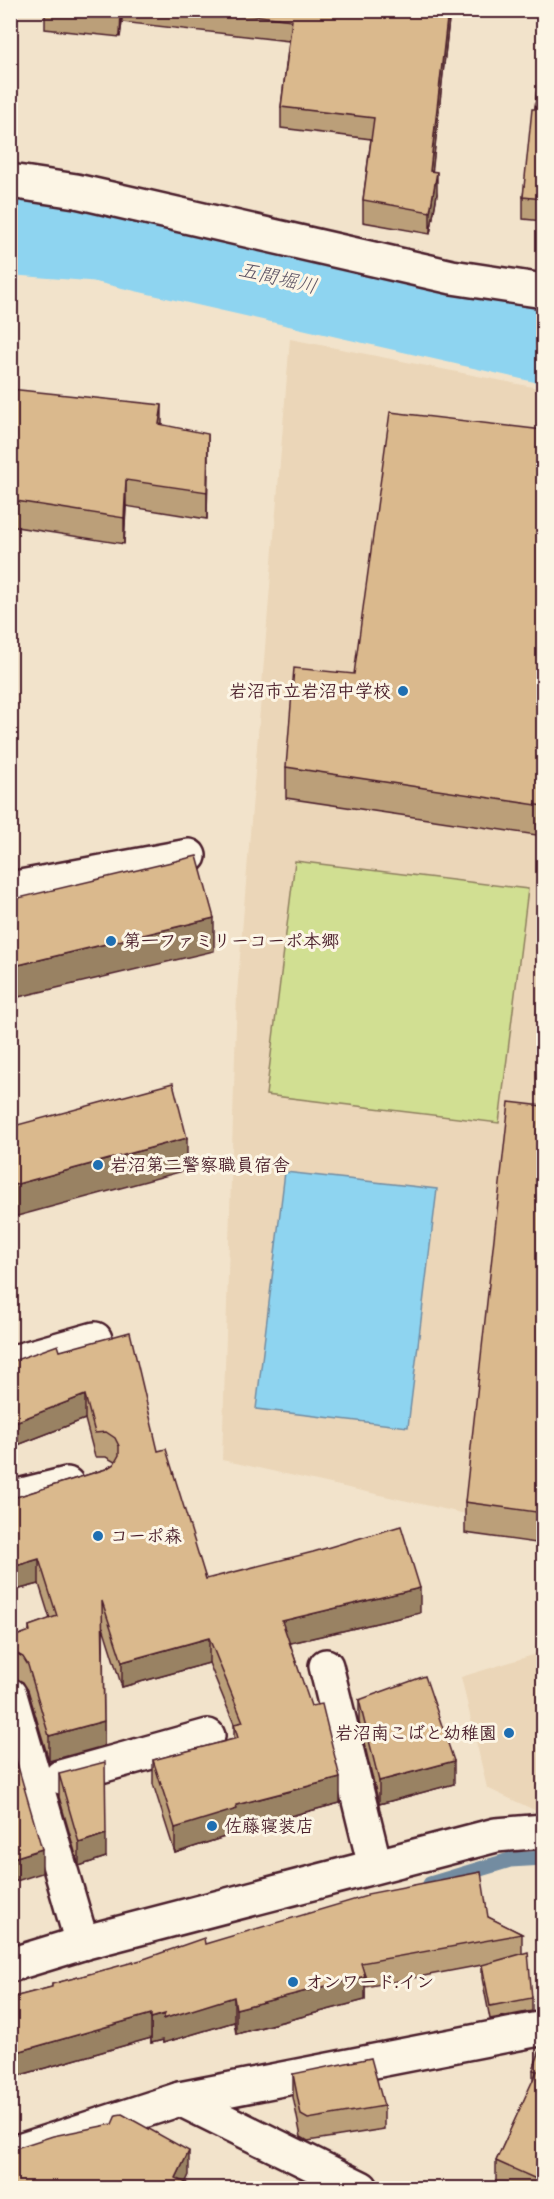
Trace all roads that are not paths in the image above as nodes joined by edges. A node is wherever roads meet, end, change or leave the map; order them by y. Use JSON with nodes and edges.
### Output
{"nodes":[{"id":1,"x":10,"y":181,"type":"edge"},
{"id":2,"x":543,"y":291,"type":"edge"},
{"id":3,"x":189,"y":856,"type":"edge"},
{"id":4,"x":10,"y":889,"type":"edge"},
{"id":5,"x":95,"y":1339,"type":"edge"},
{"id":6,"x":10,"y":1363,"type":"edge"},
{"id":7,"x":90,"y":1478,"type":"edge"},
{"id":8,"x":10,"y":1498,"type":"edge"},
{"id":9,"x":326,"y":1666,"type":"dead end"},
{"id":10,"x":10,"y":1695,"type":"edge"},
{"id":11,"x":208,"y":1736,"type":"dead end"},
{"id":12,"x":36,"y":1784,"type":"junction"},
{"id":13,"x":543,"y":1831,"type":"edge"},
{"id":14,"x":375,"y":1866,"type":"junction"},
{"id":15,"x":82,"y":1943,"type":"junction"},
{"id":16,"x":10,"y":1965,"type":"edge"},
{"id":17,"x":543,"y":2028,"type":"edge"},
{"id":18,"x":180,"y":2098,"type":"junction"},
{"id":19,"x":10,"y":2154,"type":"edge"},
{"id":20,"x":361,"y":2188,"type":"edge"}],
"edges":[{"from":1,"to":2,"type":"street"},
{"from":3,"to":4,"type":"street"},
{"from":5,"to":6,"type":"street"},
{"from":7,"to":8,"type":"street"},
{"from":9,"to":14,"type":"street"},
{"from":10,"to":12,"type":"street"},
{"from":11,"to":12,"type":"street"},
{"from":12,"to":15,"type":"street"},
{"from":13,"to":14,"type":"street"},
{"from":14,"to":15,"type":"street"},
{"from":15,"to":16,"type":"street"},
{"from":17,"to":18,"type":"street"},
{"from":18,"to":19,"type":"street"},
{"from":18,"to":20,"type":"street"}]}
